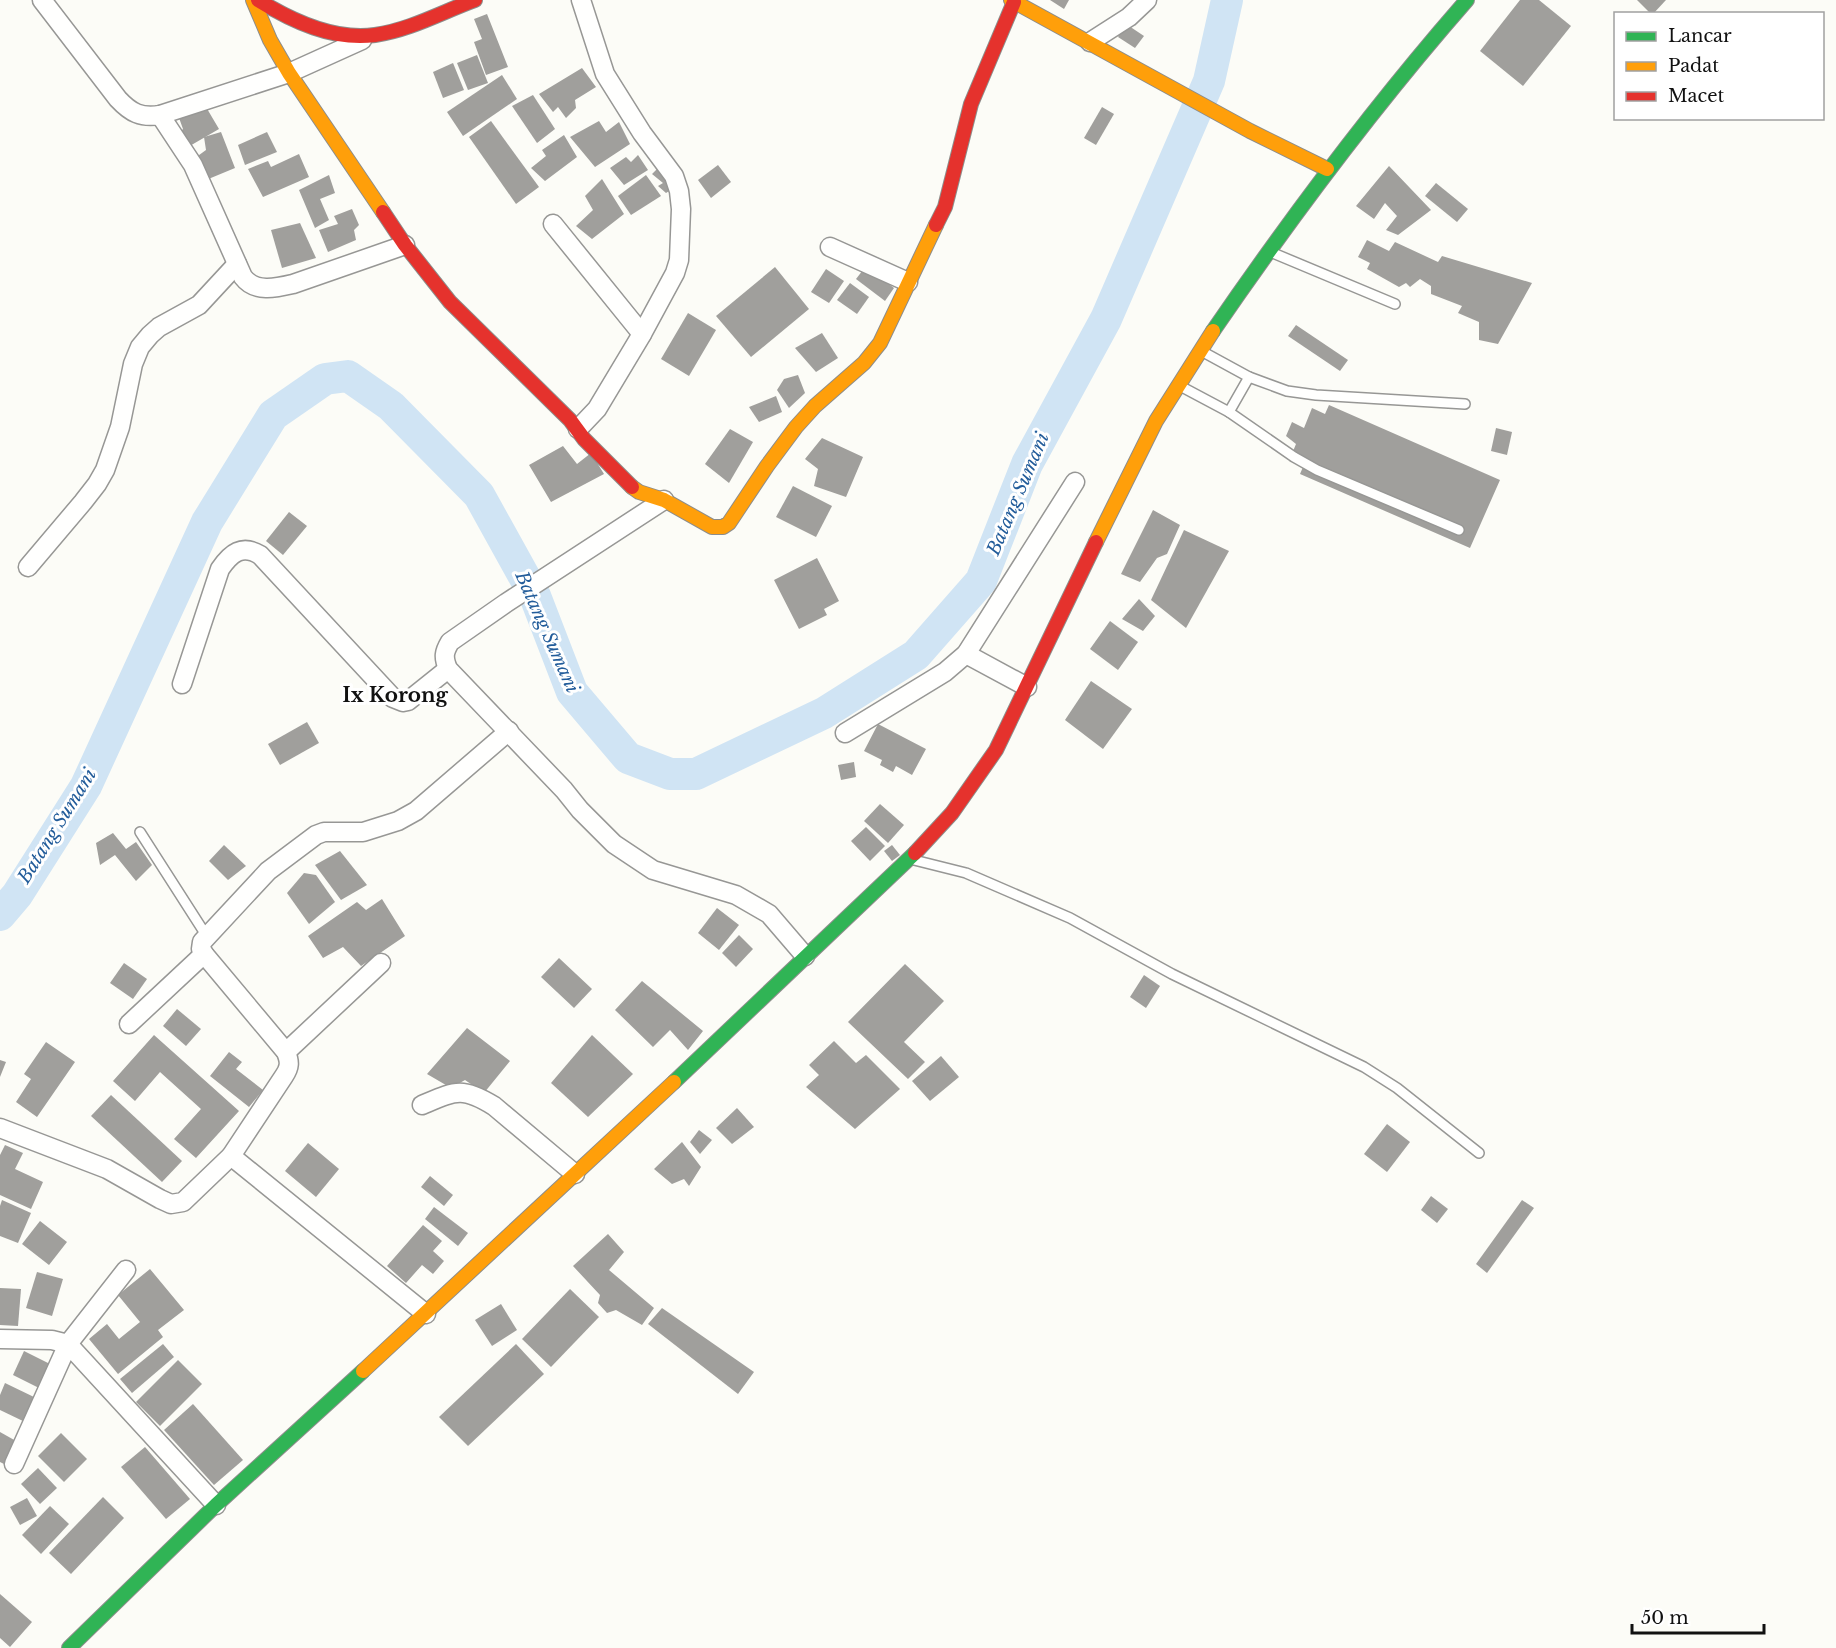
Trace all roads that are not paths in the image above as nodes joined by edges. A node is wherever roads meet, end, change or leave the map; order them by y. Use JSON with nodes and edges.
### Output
{"nodes":[{"id":1,"x":42,"y":0,"type":"edge"},
{"id":2,"x":253,"y":0,"type":"edge"},
{"id":3,"x":258,"y":0,"type":"edge"},
{"id":4,"x":475,"y":0,"type":"edge"},
{"id":5,"x":581,"y":0,"type":"edge"},
{"id":6,"x":1147,"y":0,"type":"edge"},
{"id":7,"x":1467,"y":0,"type":"edge"},
{"id":8,"x":1013,"y":1,"type":"edge"},
{"id":9,"x":374,"y":35,"type":"junction"},
{"id":10,"x":1090,"y":42,"type":"junction"},
{"id":11,"x":289,"y":73,"type":"junction"},
{"id":12,"x":160,"y":115,"type":"junction"},
{"id":13,"x":1327,"y":169,"type":"junction"},
{"id":14,"x":553,"y":224,"type":"dead end"},
{"id":15,"x":405,"y":245,"type":"junction"},
{"id":16,"x":830,"y":247,"type":"dead end"},
{"id":17,"x":1268,"y":251,"type":"junction"},
{"id":18,"x":237,"y":264,"type":"junction"},
{"id":19,"x":908,"y":282,"type":"junction"},
{"id":20,"x":1395,"y":304,"type":"dead end"},
{"id":21,"x":642,"y":334,"type":"junction"},
{"id":22,"x":1200,"y":350,"type":"junction"},
{"id":23,"x":1249,"y":377,"type":"junction"},
{"id":24,"x":1177,"y":385,"type":"junction"},
{"id":25,"x":1465,"y":404,"type":"dead end"},
{"id":26,"x":1229,"y":412,"type":"junction"},
{"id":27,"x":578,"y":429,"type":"junction"},
{"id":28,"x":1075,"y":482,"type":"dead end"},
{"id":29,"x":664,"y":500,"type":"junction"},
{"id":30,"x":1459,"y":530,"type":"dead end"},
{"id":31,"x":27,"y":567,"type":"dead end"},
{"id":32,"x":966,"y":654,"type":"junction"},
{"id":33,"x":448,"y":669,"type":"junction"},
{"id":34,"x":182,"y":684,"type":"dead end"},
{"id":35,"x":1027,"y":687,"type":"junction"},
{"id":36,"x":509,"y":730,"type":"junction"},
{"id":37,"x":845,"y":733,"type":"dead end"},
{"id":38,"x":140,"y":832,"type":"dead end"},
{"id":39,"x":909,"y":859,"type":"junction"},
{"id":40,"x":206,"y":935,"type":"junction"},
{"id":41,"x":204,"y":954,"type":"junction"},
{"id":42,"x":805,"y":956,"type":"junction"},
{"id":43,"x":381,"y":963,"type":"dead end"},
{"id":44,"x":129,"y":1024,"type":"dead end"},
{"id":45,"x":286,"y":1052,"type":"junction"},
{"id":46,"x":422,"y":1105,"type":"dead end"},
{"id":47,"x":0,"y":1128,"type":"edge"},
{"id":48,"x":1479,"y":1153,"type":"dead end"},
{"id":49,"x":231,"y":1156,"type":"junction"},
{"id":50,"x":575,"y":1174,"type":"junction"},
{"id":51,"x":126,"y":1270,"type":"dead end"},
{"id":52,"x":426,"y":1314,"type":"junction"},
{"id":53,"x":0,"y":1339,"type":"edge"},
{"id":54,"x":68,"y":1344,"type":"junction"},
{"id":55,"x":14,"y":1464,"type":"dead end"},
{"id":56,"x":216,"y":1505,"type":"junction"},
{"id":57,"x":69,"y":1648,"type":"edge"}],
"edges":[{"from":1,"to":12,"type":"street"},
{"from":2,"to":11,"type":"main road"},
{"from":3,"to":9,"type":"main road"},
{"from":4,"to":9,"type":"main road"},
{"from":5,"to":21,"type":"street"},
{"from":6,"to":10,"type":"street"},
{"from":7,"to":13,"type":"main road"},
{"from":8,"to":10,"type":"main road"},
{"from":8,"to":19,"type":"main road"},
{"from":9,"to":11,"type":"street"},
{"from":10,"to":13,"type":"main road"},
{"from":11,"to":12,"type":"street"},
{"from":11,"to":15,"type":"main road"},
{"from":12,"to":18,"type":"street"},
{"from":13,"to":17,"type":"main road"},
{"from":14,"to":21,"type":"street"},
{"from":15,"to":18,"type":"street"},
{"from":15,"to":27,"type":"main road"},
{"from":16,"to":19,"type":"street"},
{"from":17,"to":20,"type":"lane"},
{"from":17,"to":22,"type":"main road"},
{"from":18,"to":31,"type":"street"},
{"from":19,"to":29,"type":"main road"},
{"from":21,"to":27,"type":"street"},
{"from":22,"to":23,"type":"lane"},
{"from":22,"to":24,"type":"main road"},
{"from":23,"to":25,"type":"lane"},
{"from":23,"to":26,"type":"lane"},
{"from":24,"to":26,"type":"lane"},
{"from":24,"to":35,"type":"main road"},
{"from":26,"to":30,"type":"lane"},
{"from":27,"to":29,"type":"main road"},
{"from":28,"to":32,"type":"street"},
{"from":29,"to":33,"type":"street"},
{"from":32,"to":35,"type":"street"},
{"from":32,"to":37,"type":"street"},
{"from":33,"to":34,"type":"street"},
{"from":33,"to":36,"type":"street"},
{"from":35,"to":39,"type":"main road"},
{"from":36,"to":40,"type":"street"},
{"from":36,"to":42,"type":"street"},
{"from":38,"to":40,"type":"lane"},
{"from":39,"to":42,"type":"main road"},
{"from":39,"to":48,"type":"lane"},
{"from":40,"to":41,"type":"street"},
{"from":41,"to":44,"type":"street"},
{"from":41,"to":45,"type":"street"},
{"from":42,"to":50,"type":"main road"},
{"from":43,"to":45,"type":"street"},
{"from":45,"to":49,"type":"street"},
{"from":46,"to":50,"type":"street"},
{"from":47,"to":49,"type":"street"},
{"from":49,"to":52,"type":"street"},
{"from":50,"to":52,"type":"main road"},
{"from":51,"to":54,"type":"street"},
{"from":52,"to":56,"type":"main road"},
{"from":53,"to":54,"type":"street"},
{"from":54,"to":55,"type":"street"},
{"from":54,"to":56,"type":"street"},
{"from":56,"to":57,"type":"main road"}]}
